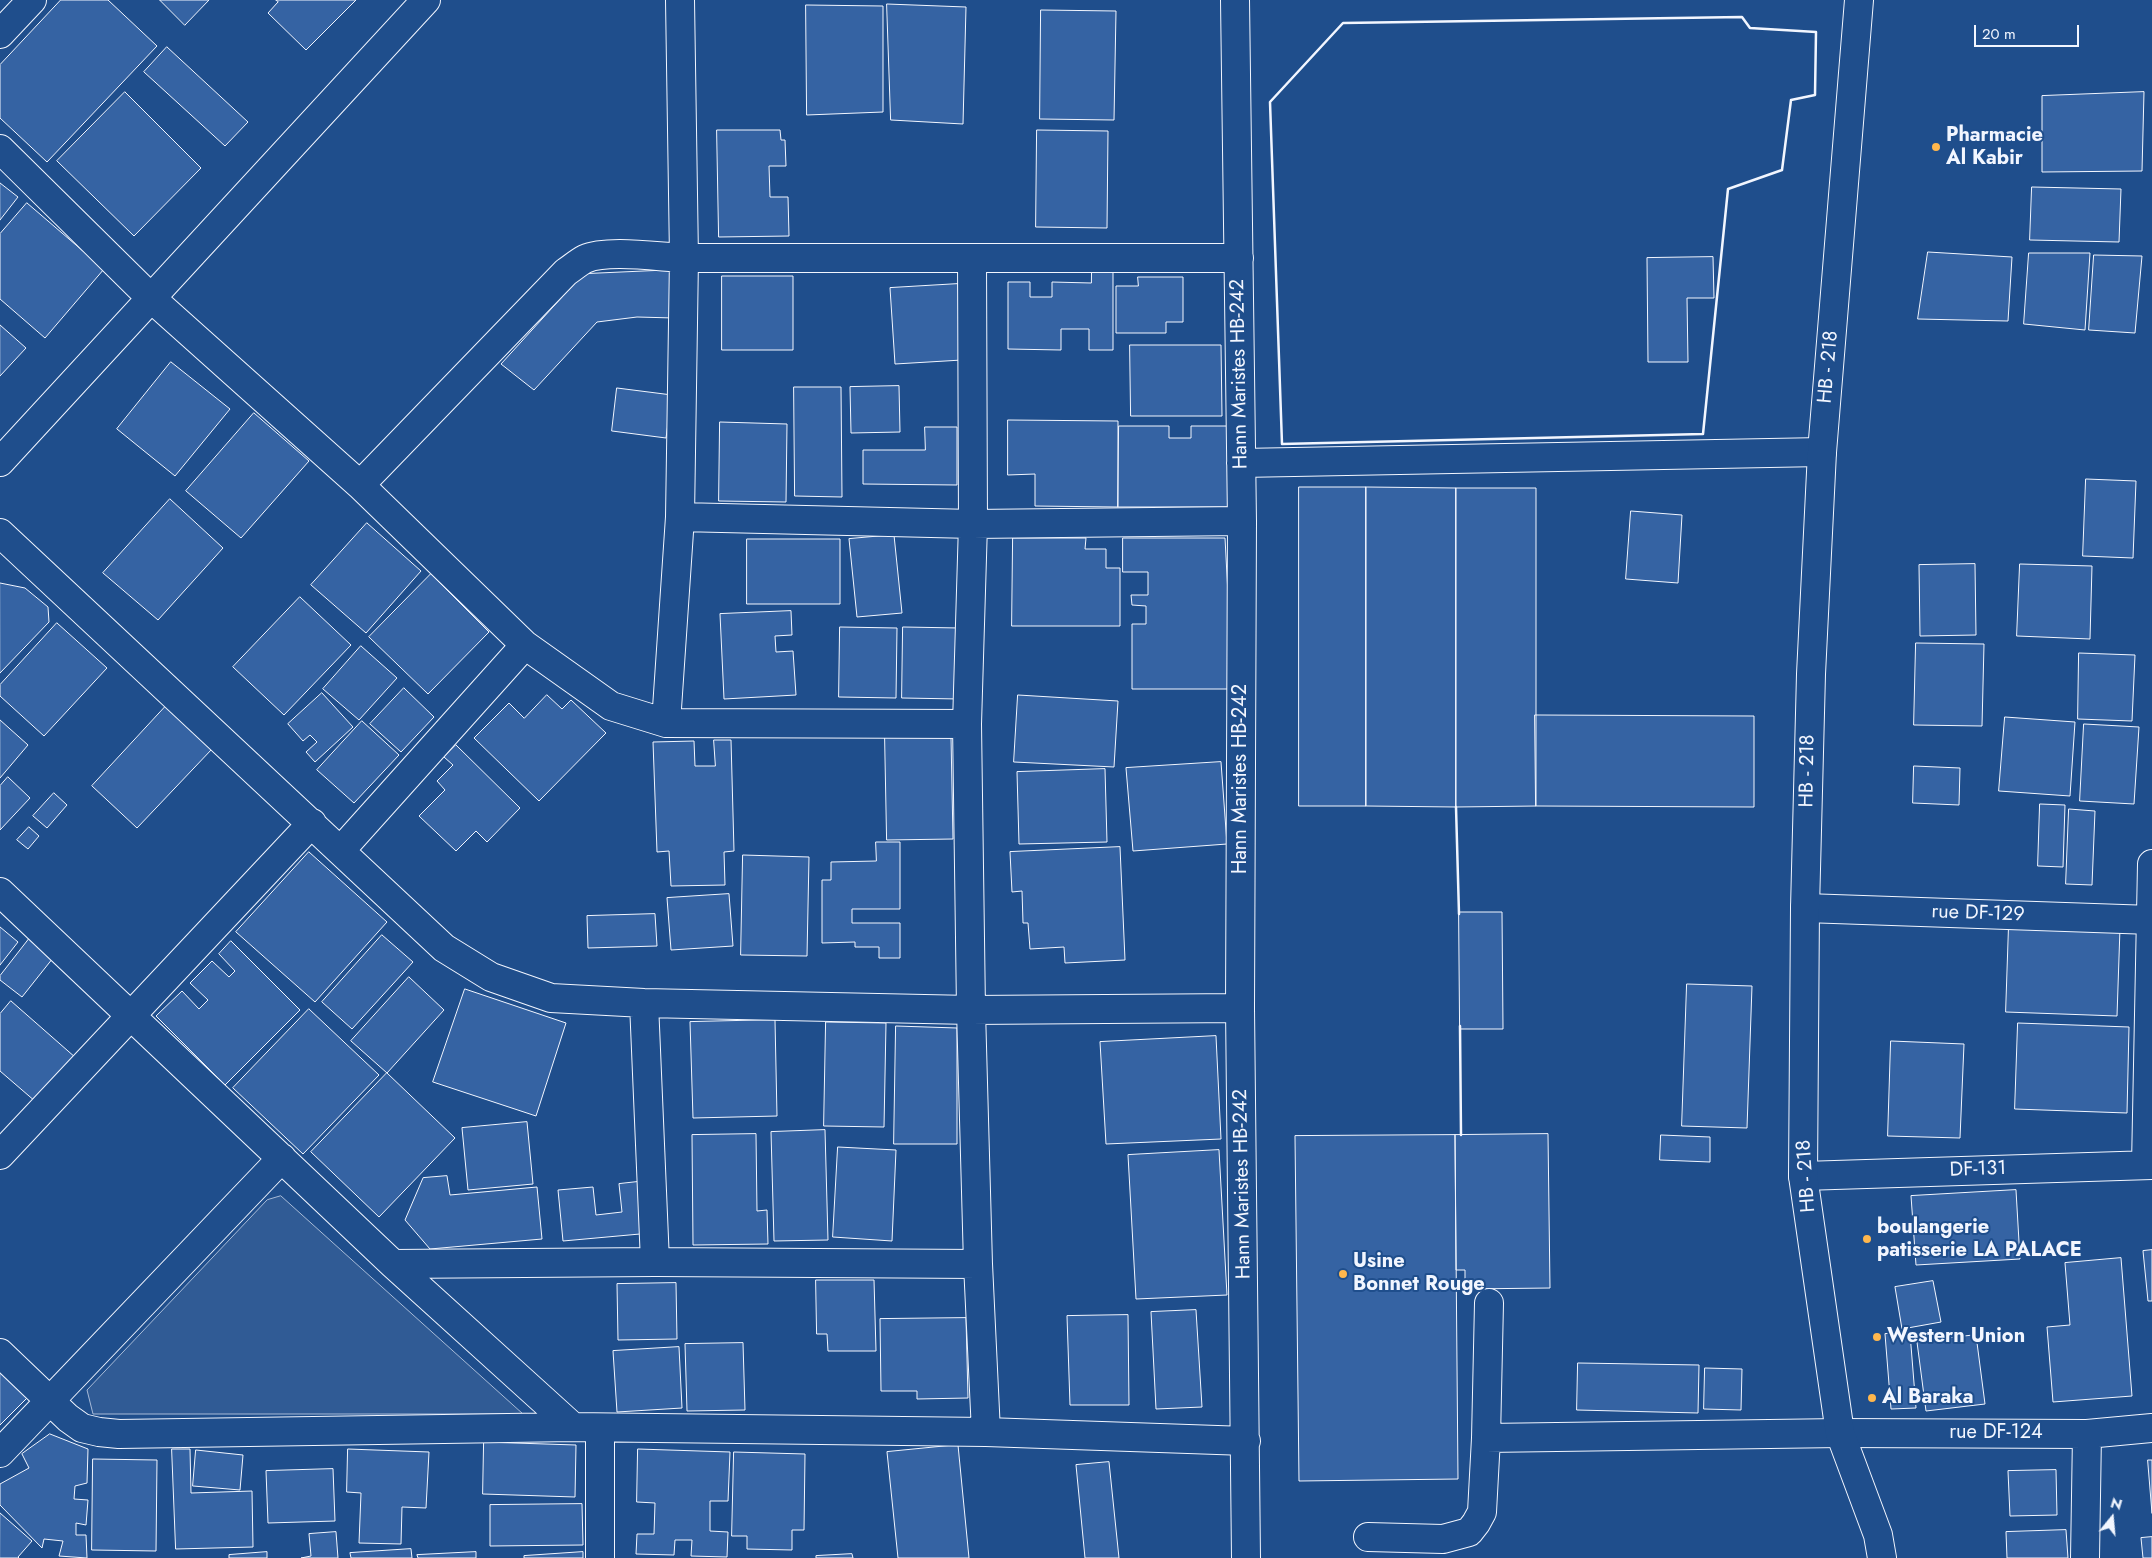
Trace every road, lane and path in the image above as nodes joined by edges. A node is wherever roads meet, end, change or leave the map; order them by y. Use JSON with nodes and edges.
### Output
{"nodes":[{"id":1,"x":32,"y":0,"type":"edge"},
{"id":2,"x":426,"y":0,"type":"edge"},
{"id":3,"x":680,"y":0,"type":"edge"},
{"id":4,"x":1235,"y":0,"type":"edge"},
{"id":5,"x":1859,"y":0,"type":"edge"},
{"id":6,"x":0,"y":34,"type":"edge"},
{"id":7,"x":0,"y":149,"type":"edge"},
{"id":8,"x":684,"y":258,"type":"junction"},
{"id":9,"x":972,"y":258,"type":"junction"},
{"id":10,"x":1239,"y":258,"type":"junction"},
{"id":11,"x":151,"y":298,"type":"junction"},
{"id":12,"x":1822,"y":452,"type":"junction"},
{"id":13,"x":0,"y":462,"type":"edge"},
{"id":14,"x":1241,"y":463,"type":"junction"},
{"id":15,"x":360,"y":485,"type":"junction"},
{"id":16,"x":680,"y":517,"type":"junction"},
{"id":17,"x":1242,"y":521,"type":"junction"},
{"id":18,"x":973,"y":524,"type":"junction"},
{"id":19,"x":0,"y":533,"type":"edge"},
{"id":20,"x":525,"y":645,"type":"junction"},
{"id":21,"x":666,"y":723,"type":"junction"},
{"id":22,"x":968,"y":724,"type":"junction"},
{"id":23,"x":312,"y":823,"type":"junction"},
{"id":24,"x":341,"y":850,"type":"junction"},
{"id":25,"x":2152,"y":864,"type":"edge"},
{"id":26,"x":0,"y":892,"type":"edge"},
{"id":27,"x":1805,"y":908,"type":"junction"},
{"id":28,"x":2151,"y":920,"type":"edge"},
{"id":29,"x":644,"y":1003,"type":"junction"},
{"id":30,"x":1240,"y":1008,"type":"junction"},
{"id":31,"x":971,"y":1010,"type":"junction"},
{"id":32,"x":131,"y":1015,"type":"junction"},
{"id":33,"x":0,"y":1155,"type":"edge"},
{"id":34,"x":282,"y":1158,"type":"junction"},
{"id":35,"x":2149,"y":1165,"type":"edge"},
{"id":36,"x":1803,"y":1176,"type":"junction"},
{"id":37,"x":655,"y":1262,"type":"junction"},
{"id":38,"x":394,"y":1264,"type":"junction"},
{"id":39,"x":978,"y":1264,"type":"junction"},
{"id":40,"x":1488,"y":1303,"type":"dead end"},
{"id":41,"x":0,"y":1353,"type":"edge"},
{"id":42,"x":51,"y":1400,"type":"junction"},
{"id":43,"x":572,"y":1427,"type":"junction"},
{"id":44,"x":600,"y":1428,"type":"junction"},
{"id":45,"x":2152,"y":1428,"type":"edge"},
{"id":46,"x":986,"y":1432,"type":"junction"},
{"id":47,"x":1840,"y":1433,"type":"junction"},
{"id":48,"x":2087,"y":1434,"type":"junction"},
{"id":49,"x":1486,"y":1438,"type":"junction"},
{"id":50,"x":1246,"y":1441,"type":"junction"},
{"id":51,"x":0,"y":1452,"type":"edge"},
{"id":52,"x":1368,"y":1537,"type":"dead end"},
{"id":53,"x":1878,"y":1550,"type":"edge"},
{"id":54,"x":600,"y":1558,"type":"edge"},
{"id":55,"x":1246,"y":1558,"type":"edge"},
{"id":56,"x":2085,"y":1558,"type":"edge"}],
"edges":[{"from":1,"to":6,"type":"street"},
{"from":2,"to":11,"type":"street"},
{"from":3,"to":8,"type":"street"},
{"from":4,"to":10,"type":"street","name":"Hann Maristes HB-242"},
{"from":5,"to":12,"type":"street","name":"HB - 218"},
{"from":7,"to":11,"type":"street"},
{"from":8,"to":9,"type":"street"},
{"from":8,"to":15,"type":"street"},
{"from":8,"to":16,"type":"street"},
{"from":9,"to":10,"type":"street"},
{"from":9,"to":18,"type":"street"},
{"from":10,"to":14,"type":"street","name":"Hann Maristes HB-242"},
{"from":11,"to":13,"type":"street"},
{"from":11,"to":15,"type":"street"},
{"from":12,"to":14,"type":"street"},
{"from":12,"to":27,"type":"street","name":"HB - 218"},
{"from":14,"to":17,"type":"street","name":"Hann Maristes HB-242"},
{"from":15,"to":20,"type":"street"},
{"from":16,"to":18,"type":"street"},
{"from":16,"to":21,"type":"street"},
{"from":17,"to":18,"type":"street"},
{"from":17,"to":30,"type":"street","name":"Hann Maristes HB-242"},
{"from":18,"to":22,"type":"street"},
{"from":19,"to":23,"type":"street"},
{"from":20,"to":21,"type":"street"},
{"from":20,"to":24,"type":"street"},
{"from":21,"to":22,"type":"street"},
{"from":22,"to":31,"type":"street"},
{"from":23,"to":24,"type":"street"},
{"from":23,"to":32,"type":"street"},
{"from":24,"to":29,"type":"street"},
{"from":25,"to":28,"type":"street"},
{"from":26,"to":32,"type":"street"},
{"from":27,"to":28,"type":"street","name":"rue DF-129"},
{"from":27,"to":36,"type":"street","name":"HB - 218"},
{"from":28,"to":35,"type":"street"},
{"from":29,"to":31,"type":"street"},
{"from":29,"to":37,"type":"street"},
{"from":30,"to":31,"type":"street"},
{"from":30,"to":50,"type":"street","name":"Hann Maristes HB-242"},
{"from":31,"to":39,"type":"street"},
{"from":32,"to":33,"type":"street"},
{"from":32,"to":34,"type":"street"},
{"from":34,"to":38,"type":"street"},
{"from":34,"to":42,"type":"street"},
{"from":35,"to":36,"type":"street","name":"DF-131"},
{"from":36,"to":47,"type":"street","name":"HB - 218"},
{"from":37,"to":38,"type":"street"},
{"from":37,"to":39,"type":"street"},
{"from":38,"to":43,"type":"street"},
{"from":39,"to":46,"type":"street"},
{"from":40,"to":49,"type":"street"},
{"from":41,"to":42,"type":"street"},
{"from":42,"to":43,"type":"street"},
{"from":42,"to":51,"type":"street"},
{"from":43,"to":44,"type":"street"},
{"from":44,"to":46,"type":"street"},
{"from":44,"to":54,"type":"street"},
{"from":45,"to":48,"type":"street","name":"rue DF-124"},
{"from":46,"to":50,"type":"street"},
{"from":47,"to":48,"type":"street","name":"rue DF-124"},
{"from":47,"to":49,"type":"street","name":"rue DF-124"},
{"from":47,"to":53,"type":"street","name":"HB - 218"},
{"from":48,"to":56,"type":"street"},
{"from":49,"to":52,"type":"street"},
{"from":50,"to":55,"type":"street","name":"Hann Maristes HB-242"}]}
